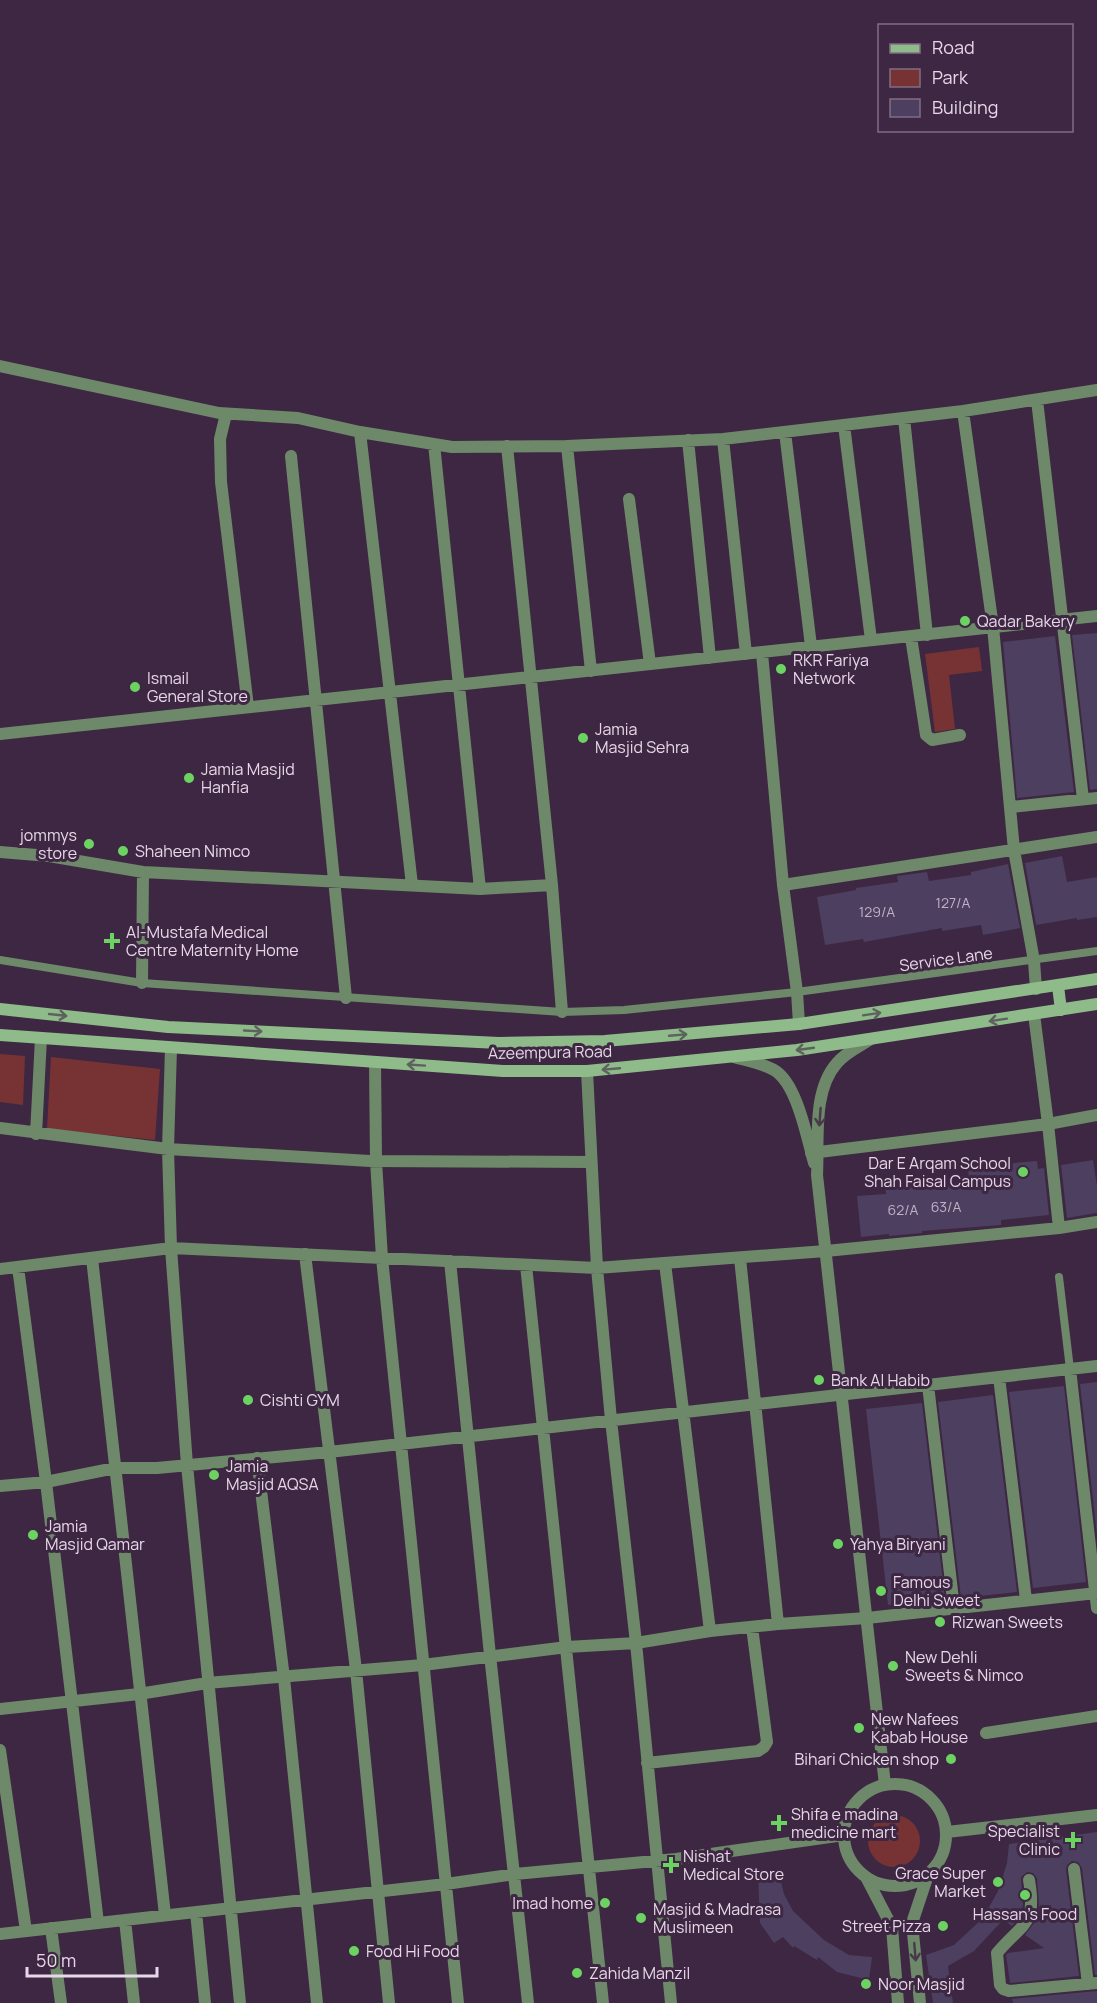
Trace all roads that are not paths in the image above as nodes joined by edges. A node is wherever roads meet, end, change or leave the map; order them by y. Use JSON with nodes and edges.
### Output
{"nodes":[{"id":1,"x":0,"y":366,"type":"edge"},
{"id":2,"x":1097,"y":390,"type":"edge"},
{"id":3,"x":1037,"y":400,"type":"junction"},
{"id":4,"x":963,"y":411,"type":"junction"},
{"id":5,"x":226,"y":414,"type":"junction"},
{"id":6,"x":904,"y":418,"type":"junction"},
{"id":7,"x":844,"y":425,"type":"junction"},
{"id":8,"x":360,"y":432,"type":"junction"},
{"id":9,"x":785,"y":432,"type":"junction"},
{"id":10,"x":723,"y":439,"type":"junction"},
{"id":11,"x":688,"y":440,"type":"junction"},
{"id":12,"x":434,"y":444,"type":"junction"},
{"id":13,"x":507,"y":446,"type":"junction"},
{"id":14,"x":567,"y":446,"type":"junction"},
{"id":15,"x":291,"y":456,"type":"dead end"},
{"id":16,"x":629,"y":499,"type":"dead end"},
{"id":17,"x":1097,"y":616,"type":"edge"},
{"id":18,"x":1061,"y":620,"type":"junction"},
{"id":19,"x":993,"y":627,"type":"junction"},
{"id":20,"x":927,"y":635,"type":"junction"},
{"id":21,"x":911,"y":637,"type":"junction"},
{"id":22,"x":871,"y":640,"type":"junction"},
{"id":23,"x":811,"y":646,"type":"junction"},
{"id":24,"x":762,"y":653,"type":"junction"},
{"id":25,"x":746,"y":654,"type":"junction"},
{"id":26,"x":710,"y":658,"type":"junction"},
{"id":27,"x":650,"y":664,"type":"junction"},
{"id":28,"x":591,"y":671,"type":"junction"},
{"id":29,"x":530,"y":677,"type":"junction"},
{"id":30,"x":460,"y":683,"type":"junction"},
{"id":31,"x":390,"y":692,"type":"junction"},
{"id":32,"x":317,"y":700,"type":"junction"},
{"id":33,"x":248,"y":707,"type":"junction"},
{"id":34,"x":0,"y":734,"type":"edge"},
{"id":35,"x":960,"y":735,"type":"dead end"},
{"id":36,"x":1097,"y":798,"type":"edge"},
{"id":37,"x":1083,"y":799,"type":"junction"},
{"id":38,"x":1011,"y":807,"type":"junction"},
{"id":39,"x":1097,"y":837,"type":"edge"},
{"id":40,"x":1014,"y":850,"type":"junction"},
{"id":41,"x":0,"y":852,"type":"edge"},
{"id":42,"x":143,"y":872,"type":"junction"},
{"id":43,"x":333,"y":881,"type":"junction"},
{"id":44,"x":412,"y":885,"type":"junction"},
{"id":45,"x":552,"y":885,"type":"junction"},
{"id":46,"x":783,"y":885,"type":"junction"},
{"id":47,"x":480,"y":889,"type":"junction"},
{"id":48,"x":1097,"y":951,"type":"edge"},
{"id":49,"x":0,"y":960,"type":"edge"},
{"id":50,"x":1034,"y":961,"type":"junction"},
{"id":51,"x":1097,"y":979,"type":"edge"},
{"id":52,"x":142,"y":983,"type":"junction"},
{"id":53,"x":1058,"y":986,"type":"junction"},
{"id":54,"x":1036,"y":989,"type":"junction"},
{"id":55,"x":797,"y":992,"type":"junction"},
{"id":56,"x":346,"y":998,"type":"junction"},
{"id":57,"x":1097,"y":1004,"type":"edge"},
{"id":58,"x":0,"y":1009,"type":"edge"},
{"id":59,"x":1061,"y":1010,"type":"junction"},
{"id":60,"x":562,"y":1011,"type":"junction"},
{"id":61,"x":1034,"y":1014,"type":"junction"},
{"id":62,"x":799,"y":1024,"type":"junction"},
{"id":63,"x":0,"y":1035,"type":"edge"},
{"id":64,"x":41,"y":1038,"type":"junction"},
{"id":65,"x":871,"y":1039,"type":"junction"},
{"id":66,"x":171,"y":1048,"type":"junction"},
{"id":67,"x":734,"y":1057,"type":"junction"},
{"id":68,"x":375,"y":1062,"type":"junction"},
{"id":69,"x":587,"y":1071,"type":"junction"},
{"id":70,"x":1097,"y":1115,"type":"edge"},
{"id":71,"x":1048,"y":1124,"type":"junction"},
{"id":72,"x":0,"y":1128,"type":"edge"},
{"id":73,"x":36,"y":1134,"type":"junction"},
{"id":74,"x":168,"y":1149,"type":"junction"},
{"id":75,"x":815,"y":1152,"type":"junction"},
{"id":76,"x":376,"y":1161,"type":"junction"},
{"id":77,"x":591,"y":1161,"type":"junction"},
{"id":78,"x":1097,"y":1222,"type":"edge"},
{"id":79,"x":1059,"y":1228,"type":"junction"},
{"id":80,"x":171,"y":1248,"type":"junction"},
{"id":81,"x":826,"y":1251,"type":"junction"},
{"id":82,"x":305,"y":1254,"type":"junction"},
{"id":83,"x":92,"y":1258,"type":"junction"},
{"id":84,"x":382,"y":1258,"type":"junction"},
{"id":85,"x":740,"y":1258,"type":"junction"},
{"id":86,"x":450,"y":1261,"type":"junction"},
{"id":87,"x":665,"y":1263,"type":"junction"},
{"id":88,"x":526,"y":1265,"type":"junction"},
{"id":89,"x":18,"y":1267,"type":"junction"},
{"id":90,"x":597,"y":1268,"type":"junction"},
{"id":91,"x":0,"y":1269,"type":"edge"},
{"id":92,"x":1059,"y":1277,"type":"dead end"},
{"id":93,"x":1097,"y":1366,"type":"edge"},
{"id":94,"x":1070,"y":1369,"type":"junction"},
{"id":95,"x":999,"y":1377,"type":"junction"},
{"id":96,"x":928,"y":1385,"type":"junction"},
{"id":97,"x":842,"y":1395,"type":"junction"},
{"id":98,"x":756,"y":1404,"type":"junction"},
{"id":99,"x":683,"y":1412,"type":"junction"},
{"id":100,"x":611,"y":1420,"type":"junction"},
{"id":101,"x":543,"y":1427,"type":"junction"},
{"id":102,"x":468,"y":1435,"type":"junction"},
{"id":103,"x":400,"y":1442,"type":"junction"},
{"id":104,"x":329,"y":1452,"type":"junction"},
{"id":105,"x":256,"y":1458,"type":"junction"},
{"id":106,"x":187,"y":1465,"type":"junction"},
{"id":107,"x":115,"y":1468,"type":"junction"},
{"id":108,"x":46,"y":1482,"type":"junction"},
{"id":109,"x":0,"y":1486,"type":"edge"},
{"id":110,"x":1096,"y":1593,"type":"edge"},
{"id":111,"x":1026,"y":1600,"type":"junction"},
{"id":112,"x":954,"y":1608,"type":"junction"},
{"id":113,"x":1097,"y":1608,"type":"edge"},
{"id":114,"x":867,"y":1618,"type":"junction"},
{"id":115,"x":777,"y":1624,"type":"junction"},
{"id":116,"x":752,"y":1627,"type":"junction"},
{"id":117,"x":710,"y":1631,"type":"junction"},
{"id":118,"x":636,"y":1643,"type":"junction"},
{"id":119,"x":567,"y":1647,"type":"junction"},
{"id":120,"x":490,"y":1655,"type":"junction"},
{"id":121,"x":423,"y":1665,"type":"junction"},
{"id":122,"x":356,"y":1670,"type":"junction"},
{"id":123,"x":284,"y":1678,"type":"junction"},
{"id":124,"x":207,"y":1683,"type":"junction"},
{"id":125,"x":139,"y":1694,"type":"junction"},
{"id":126,"x":72,"y":1701,"type":"junction"},
{"id":127,"x":0,"y":1709,"type":"edge"},
{"id":128,"x":1097,"y":1716,"type":"edge"},
{"id":129,"x":986,"y":1734,"type":"dead end"},
{"id":130,"x":0,"y":1750,"type":"edge"},
{"id":131,"x":647,"y":1763,"type":"junction"},
{"id":132,"x":885,"y":1785,"type":"junction"},
{"id":133,"x":1097,"y":1815,"type":"edge"},
{"id":134,"x":947,"y":1832,"type":"junction"},
{"id":135,"x":844,"y":1835,"type":"junction"},
{"id":136,"x":657,"y":1861,"type":"junction"},
{"id":137,"x":589,"y":1868,"type":"junction"},
{"id":138,"x":1074,"y":1869,"type":"dead end"},
{"id":139,"x":515,"y":1874,"type":"junction"},
{"id":140,"x":928,"y":1875,"type":"junction"},
{"id":141,"x":866,"y":1877,"type":"junction"},
{"id":142,"x":1029,"y":1880,"type":"dead end"},
{"id":143,"x":446,"y":1884,"type":"junction"},
{"id":144,"x":378,"y":1892,"type":"junction"},
{"id":145,"x":307,"y":1900,"type":"junction"},
{"id":146,"x":231,"y":1908,"type":"junction"},
{"id":147,"x":196,"y":1912,"type":"junction"},
{"id":148,"x":165,"y":1916,"type":"junction"},
{"id":149,"x":125,"y":1920,"type":"junction"},
{"id":150,"x":98,"y":1923,"type":"junction"},
{"id":151,"x":51,"y":1928,"type":"junction"},
{"id":152,"x":26,"y":1931,"type":"junction"},
{"id":153,"x":0,"y":1934,"type":"edge"},
{"id":154,"x":1093,"y":1984,"type":"edge"},
{"id":155,"x":61,"y":2003,"type":"edge"},
{"id":156,"x":134,"y":2003,"type":"edge"},
{"id":157,"x":205,"y":2003,"type":"edge"},
{"id":158,"x":240,"y":2003,"type":"edge"},
{"id":159,"x":317,"y":2003,"type":"edge"},
{"id":160,"x":389,"y":2003,"type":"edge"},
{"id":161,"x":458,"y":2003,"type":"edge"},
{"id":162,"x":528,"y":2003,"type":"edge"},
{"id":163,"x":603,"y":2003,"type":"edge"},
{"id":164,"x":671,"y":2003,"type":"edge"},
{"id":165,"x":898,"y":2003,"type":"edge"},
{"id":166,"x":920,"y":2003,"type":"edge"}],
"edges":[{"from":1,"to":5,"type":"street"},
{"from":2,"to":3,"type":"street"},
{"from":3,"to":4,"type":"street"},
{"from":3,"to":18,"type":"street"},
{"from":4,"to":6,"type":"street"},
{"from":4,"to":19,"type":"street"},
{"from":5,"to":8,"type":"street"},
{"from":5,"to":33,"type":"street"},
{"from":6,"to":7,"type":"street"},
{"from":6,"to":20,"type":"street"},
{"from":7,"to":9,"type":"street"},
{"from":7,"to":22,"type":"street"},
{"from":8,"to":12,"type":"street"},
{"from":8,"to":31,"type":"street"},
{"from":9,"to":10,"type":"street"},
{"from":9,"to":23,"type":"street"},
{"from":10,"to":11,"type":"street"},
{"from":10,"to":25,"type":"street"},
{"from":11,"to":14,"type":"street"},
{"from":11,"to":26,"type":"street"},
{"from":12,"to":13,"type":"street"},
{"from":12,"to":30,"type":"street"},
{"from":13,"to":14,"type":"street"},
{"from":13,"to":29,"type":"street"},
{"from":14,"to":28,"type":"street"},
{"from":15,"to":32,"type":"street"},
{"from":16,"to":27,"type":"street"},
{"from":17,"to":18,"type":"street"},
{"from":18,"to":19,"type":"street"},
{"from":18,"to":37,"type":"street"},
{"from":19,"to":20,"type":"street"},
{"from":19,"to":38,"type":"street"},
{"from":20,"to":21,"type":"street"},
{"from":21,"to":22,"type":"street"},
{"from":21,"to":35,"type":"street"},
{"from":22,"to":23,"type":"street"},
{"from":23,"to":24,"type":"street"},
{"from":24,"to":25,"type":"street"},
{"from":24,"to":46,"type":"street"},
{"from":25,"to":26,"type":"street"},
{"from":26,"to":27,"type":"street"},
{"from":27,"to":28,"type":"street"},
{"from":28,"to":29,"type":"street"},
{"from":29,"to":30,"type":"street"},
{"from":29,"to":45,"type":"street"},
{"from":30,"to":31,"type":"street"},
{"from":30,"to":47,"type":"street"},
{"from":31,"to":32,"type":"street"},
{"from":31,"to":44,"type":"street"},
{"from":32,"to":33,"type":"street"},
{"from":32,"to":43,"type":"street"},
{"from":33,"to":34,"type":"street"},
{"from":36,"to":37,"type":"street"},
{"from":37,"to":38,"type":"street"},
{"from":38,"to":40,"type":"street"},
{"from":39,"to":40,"type":"street"},
{"from":40,"to":46,"type":"street"},
{"from":40,"to":50,"type":"street"},
{"from":41,"to":42,"type":"street"},
{"from":42,"to":43,"type":"street"},
{"from":42,"to":52,"type":"street"},
{"from":43,"to":44,"type":"street"},
{"from":43,"to":56,"type":"street"},
{"from":44,"to":47,"type":"street"},
{"from":45,"to":47,"type":"street"},
{"from":45,"to":60,"type":"street"},
{"from":46,"to":55,"type":"street"},
{"from":48,"to":50,"type":"lane","name":"Service Lane"},
{"from":49,"to":52,"type":"lane","name":"Service Lane"},
{"from":50,"to":54,"type":"street"},
{"from":50,"to":55,"type":"lane","name":"Service Lane"},
{"from":51,"to":53,"type":"main road","name":"Azeempura Road"},
{"from":52,"to":56,"type":"lane","name":"Service Lane"},
{"from":53,"to":54,"type":"main road","name":"Azeempura Road"},
{"from":53,"to":59,"type":"main road"},
{"from":62,"to":54,"type":"main road","name":"Azeempura Road","one_way":true},
{"from":55,"to":60,"type":"lane","name":"Service Lane"},
{"from":55,"to":62,"type":"street"},
{"from":56,"to":60,"type":"lane","name":"Service Lane"},
{"from":57,"to":59,"type":"main road","name":"Azeempura Road"},
{"from":58,"to":62,"type":"main road","name":"Azeempura Road","one_way":true},
{"from":59,"to":61,"type":"main road","name":"Azeempura Road"},
{"from":61,"to":65,"type":"main road","name":"Azeempura Road","one_way":true},
{"from":61,"to":71,"type":"street"},
{"from":63,"to":64,"type":"main road","name":"Azeempura Road"},
{"from":64,"to":66,"type":"main road","name":"Azeempura Road"},
{"from":64,"to":73,"type":"street"},
{"from":65,"to":67,"type":"main road","name":"Azeempura Road","one_way":true},
{"from":65,"to":75,"type":"street","one_way":true},
{"from":66,"to":68,"type":"main road","name":"Azeempura Road"},
{"from":66,"to":74,"type":"street"},
{"from":67,"to":69,"type":"main road","name":"Azeempura Road","one_way":true},
{"from":67,"to":75,"type":"street"},
{"from":69,"to":68,"type":"main road","name":"Azeempura Road","one_way":true},
{"from":68,"to":76,"type":"street"},
{"from":69,"to":77,"type":"street"},
{"from":70,"to":71,"type":"street"},
{"from":71,"to":75,"type":"street"},
{"from":71,"to":79,"type":"street"},
{"from":72,"to":73,"type":"street"},
{"from":73,"to":74,"type":"street"},
{"from":74,"to":76,"type":"street"},
{"from":74,"to":80,"type":"street"},
{"from":75,"to":81,"type":"street"},
{"from":76,"to":77,"type":"street"},
{"from":76,"to":84,"type":"street"},
{"from":77,"to":90,"type":"street"},
{"from":78,"to":79,"type":"street"},
{"from":79,"to":81,"type":"street"},
{"from":80,"to":82,"type":"street"},
{"from":80,"to":83,"type":"street"},
{"from":80,"to":106,"type":"street"},
{"from":81,"to":85,"type":"street"},
{"from":81,"to":97,"type":"street"},
{"from":82,"to":84,"type":"street"},
{"from":82,"to":104,"type":"street"},
{"from":83,"to":89,"type":"street"},
{"from":83,"to":107,"type":"street"},
{"from":84,"to":86,"type":"street"},
{"from":84,"to":103,"type":"street"},
{"from":85,"to":87,"type":"street"},
{"from":85,"to":98,"type":"street"},
{"from":86,"to":88,"type":"street"},
{"from":86,"to":102,"type":"street"},
{"from":87,"to":90,"type":"street"},
{"from":87,"to":99,"type":"street"},
{"from":88,"to":90,"type":"street"},
{"from":88,"to":101,"type":"street"},
{"from":89,"to":91,"type":"street"},
{"from":89,"to":108,"type":"street"},
{"from":90,"to":100,"type":"street"},
{"from":92,"to":94,"type":"lane"},
{"from":93,"to":94,"type":"street"},
{"from":94,"to":95,"type":"street"},
{"from":94,"to":110,"type":"street"},
{"from":95,"to":96,"type":"street"},
{"from":95,"to":111,"type":"street"},
{"from":96,"to":97,"type":"street"},
{"from":96,"to":112,"type":"street"},
{"from":97,"to":98,"type":"street"},
{"from":97,"to":114,"type":"street"},
{"from":98,"to":99,"type":"street"},
{"from":98,"to":115,"type":"street"},
{"from":99,"to":100,"type":"street"},
{"from":99,"to":117,"type":"street"},
{"from":100,"to":101,"type":"street"},
{"from":100,"to":118,"type":"street"},
{"from":101,"to":102,"type":"street"},
{"from":101,"to":119,"type":"street"},
{"from":102,"to":103,"type":"street"},
{"from":102,"to":120,"type":"street"},
{"from":103,"to":104,"type":"street"},
{"from":103,"to":121,"type":"street"},
{"from":104,"to":105,"type":"street"},
{"from":104,"to":122,"type":"street"},
{"from":105,"to":106,"type":"street"},
{"from":105,"to":123,"type":"street"},
{"from":106,"to":107,"type":"street"},
{"from":106,"to":124,"type":"street"},
{"from":107,"to":108,"type":"street"},
{"from":107,"to":125,"type":"street"},
{"from":108,"to":109,"type":"street"},
{"from":108,"to":126,"type":"street"},
{"from":110,"to":111,"type":"street"},
{"from":110,"to":113,"type":"street"},
{"from":111,"to":112,"type":"street"},
{"from":112,"to":114,"type":"street"},
{"from":114,"to":115,"type":"street"},
{"from":114,"to":132,"type":"street"},
{"from":115,"to":116,"type":"street"},
{"from":116,"to":117,"type":"street"},
{"from":116,"to":131,"type":"street"},
{"from":117,"to":118,"type":"street"},
{"from":118,"to":119,"type":"street"},
{"from":118,"to":131,"type":"street"},
{"from":119,"to":120,"type":"street"},
{"from":119,"to":137,"type":"street"},
{"from":120,"to":121,"type":"street"},
{"from":120,"to":139,"type":"street"},
{"from":121,"to":122,"type":"street"},
{"from":121,"to":143,"type":"street"},
{"from":122,"to":123,"type":"street"},
{"from":122,"to":144,"type":"street"},
{"from":123,"to":124,"type":"street"},
{"from":123,"to":145,"type":"street"},
{"from":124,"to":125,"type":"street"},
{"from":124,"to":146,"type":"street"},
{"from":125,"to":126,"type":"street"},
{"from":125,"to":148,"type":"street"},
{"from":126,"to":127,"type":"street"},
{"from":126,"to":150,"type":"street"},
{"from":128,"to":129,"type":"street"},
{"from":130,"to":152,"type":"street"},
{"from":131,"to":136,"type":"street"},
{"from":132,"to":134,"type":"street"},
{"from":132,"to":135,"type":"street"},
{"from":133,"to":134,"type":"street"},
{"from":134,"to":140,"type":"street"},
{"from":135,"to":136,"type":"street"},
{"from":135,"to":141,"type":"street"},
{"from":136,"to":137,"type":"street"},
{"from":136,"to":164,"type":"street"},
{"from":137,"to":139,"type":"street"},
{"from":137,"to":163,"type":"street"},
{"from":138,"to":154,"type":"street"},
{"from":139,"to":143,"type":"street"},
{"from":139,"to":162,"type":"street"},
{"from":140,"to":141,"type":"street"},
{"from":140,"to":166,"type":"street","one_way":true},
{"from":141,"to":165,"type":"street"},
{"from":142,"to":154,"type":"street"},
{"from":143,"to":144,"type":"street"},
{"from":143,"to":161,"type":"street"},
{"from":144,"to":145,"type":"street"},
{"from":144,"to":160,"type":"street"},
{"from":145,"to":146,"type":"street"},
{"from":145,"to":159,"type":"street"},
{"from":146,"to":147,"type":"street"},
{"from":146,"to":158,"type":"street"},
{"from":147,"to":148,"type":"street"},
{"from":147,"to":157,"type":"street"},
{"from":148,"to":149,"type":"street"},
{"from":149,"to":150,"type":"street"},
{"from":149,"to":156,"type":"street"},
{"from":150,"to":151,"type":"street"},
{"from":151,"to":152,"type":"street"},
{"from":151,"to":155,"type":"street"},
{"from":152,"to":153,"type":"street"}]}
